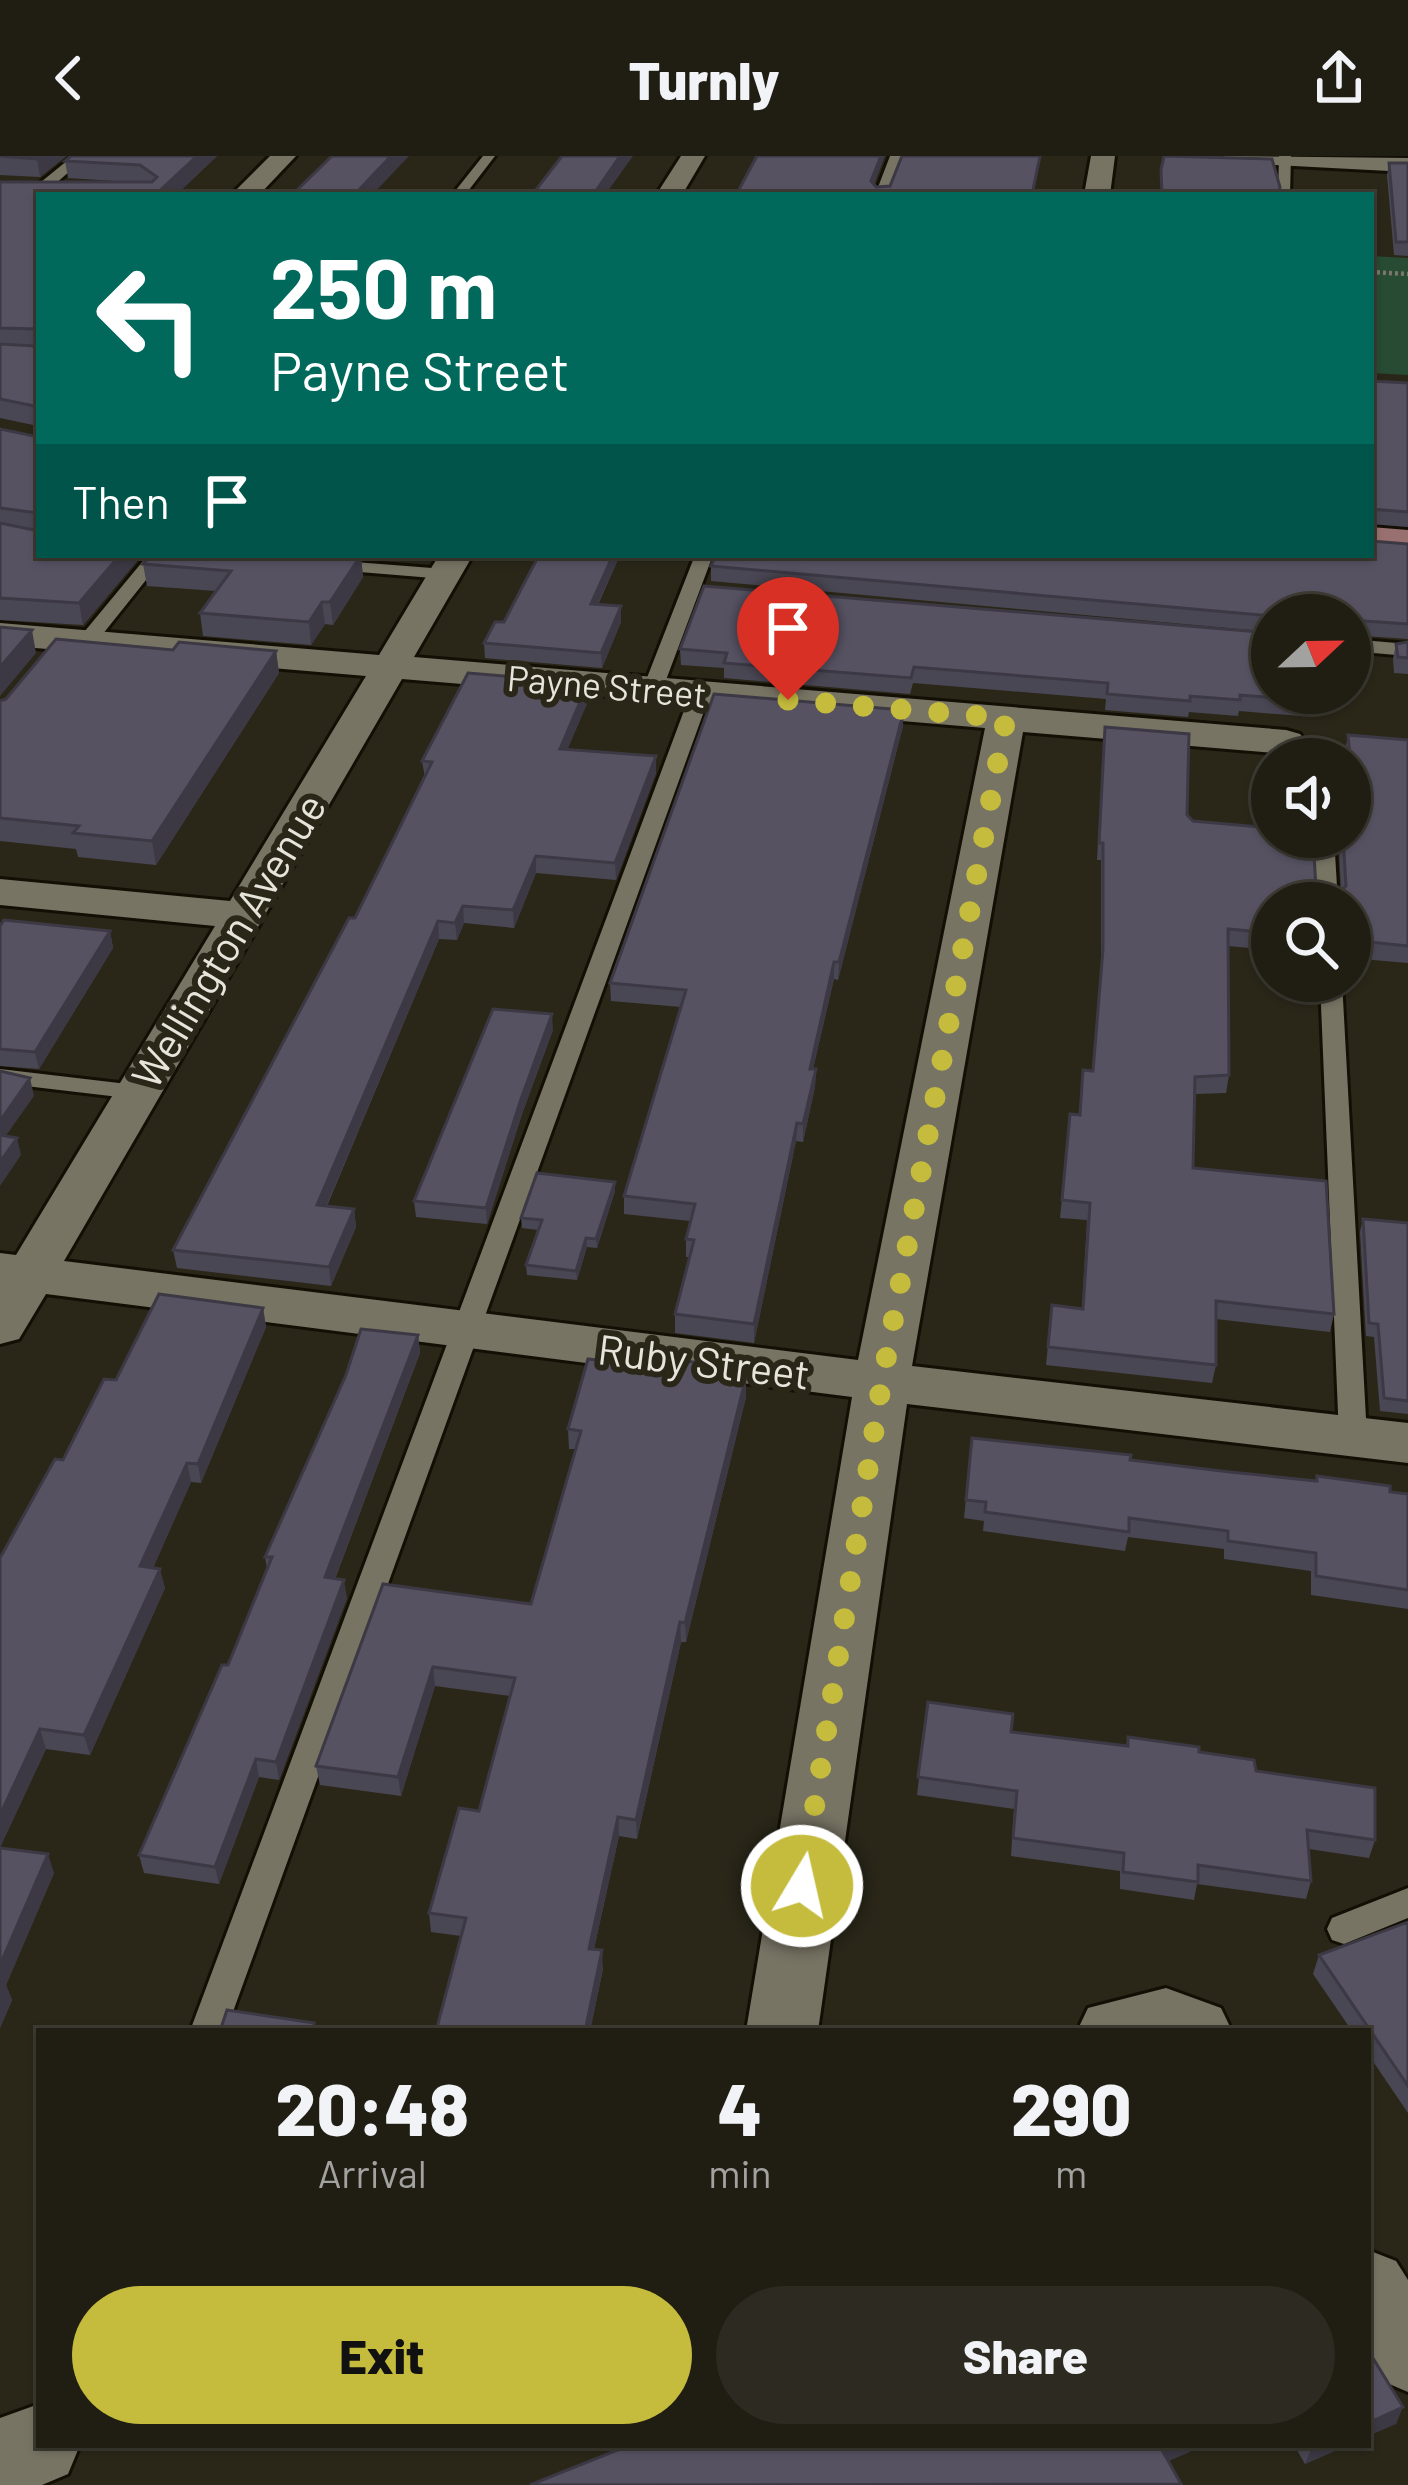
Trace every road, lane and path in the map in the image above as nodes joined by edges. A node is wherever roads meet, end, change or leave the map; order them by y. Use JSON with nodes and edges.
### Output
{"nodes":[{"id":1,"x":81,"y":156,"type":"edge"},
{"id":2,"x":284,"y":156,"type":"edge"},
{"id":3,"x":489,"y":156,"type":"edge"},
{"id":4,"x":693,"y":156,"type":"edge"},
{"id":5,"x":896,"y":156,"type":"edge"},
{"id":6,"x":1103,"y":156,"type":"edge"},
{"id":7,"x":1235,"y":156,"type":"edge"},
{"id":8,"x":1285,"y":157,"type":"edge"},
{"id":9,"x":1408,"y":165,"type":"edge"},
{"id":10,"x":31,"y":189,"type":"joint"},
{"id":11,"x":81,"y":191,"type":"edge"},
{"id":12,"x":247,"y":192,"type":"edge"},
{"id":13,"x":460,"y":192,"type":"edge"},
{"id":14,"x":671,"y":192,"type":"edge"},
{"id":15,"x":882,"y":192,"type":"edge"},
{"id":16,"x":1097,"y":192,"type":"edge"},
{"id":17,"x":1284,"y":192,"type":"edge"},
{"id":18,"x":1374,"y":272,"type":"edge"},
{"id":19,"x":1408,"y":274,"type":"edge"},
{"id":20,"x":1374,"y":540,"type":"edge"},
{"id":21,"x":1408,"y":543,"type":"edge"},
{"id":22,"x":154,"y":558,"type":"edge"},
{"id":23,"x":703,"y":558,"type":"edge"},
{"id":24,"x":318,"y":564,"type":"edge"},
{"id":25,"x":451,"y":564,"type":"edge"},
{"id":26,"x":691,"y":590,"type":"junction"},
{"id":27,"x":714,"y":592,"type":"edge"},
{"id":28,"x":0,"y":634,"type":"edge"},
{"id":29,"x":68,"y":645,"type":"junction"},
{"id":30,"x":1371,"y":647,"type":"edge"},
{"id":31,"x":1408,"y":650,"type":"edge"},
{"id":32,"x":390,"y":667,"type":"junction"},
{"id":33,"x":652,"y":688,"type":"junction"},
{"id":34,"x":701,"y":692,"type":"junction"},
{"id":35,"x":1006,"y":718,"type":"junction"},
{"id":36,"x":1251,"y":745,"type":"edge"},
{"id":37,"x":0,"y":892,"type":"edge"},
{"id":38,"x":242,"y":915,"type":"junction"},
{"id":39,"x":1332,"y":1002,"type":"edge"},
{"id":40,"x":0,"y":1076,"type":"edge"},
{"id":41,"x":136,"y":1093,"type":"junction"},
{"id":42,"x":15,"y":1272,"type":"edge"},
{"id":43,"x":0,"y":1326,"type":"edge"},
{"id":44,"x":466,"y":1333,"type":"junction"},
{"id":45,"x":882,"y":1381,"type":"junction"},
{"id":46,"x":1353,"y":1437,"type":"junction"},
{"id":47,"x":1408,"y":1443,"type":"edge"},
{"id":48,"x":1408,"y":1903,"type":"edge"},
{"id":49,"x":1344,"y":1929,"type":"dead end"},
{"id":50,"x":209,"y":2028,"type":"edge"},
{"id":51,"x":782,"y":2028,"type":"edge"},
{"id":52,"x":1127,"y":2028,"type":"edge"},
{"id":53,"x":1188,"y":2028,"type":"edge"},
{"id":54,"x":1371,"y":2293,"type":"edge"},
{"id":55,"x":1408,"y":2352,"type":"edge"},
{"id":56,"x":36,"y":2446,"type":"edge"},
{"id":57,"x":0,"y":2459,"type":"edge"}],
"edges":[{"from":1,"to":10,"type":"lane"},
{"from":2,"to":12,"type":"street"},
{"from":3,"to":13,"type":"lane"},
{"from":4,"to":14,"type":"street"},
{"from":5,"to":15,"type":"lane"},
{"from":6,"to":16,"type":"street"},
{"from":7,"to":8,"type":"street"},
{"from":8,"to":9,"type":"street"},
{"from":8,"to":17,"type":"lane"},
{"from":10,"to":11,"type":"street"},
{"from":18,"to":19,"type":"path"},
{"from":20,"to":21,"type":"main road"},
{"from":22,"to":29,"type":"lane"},
{"from":23,"to":26,"type":"lane"},
{"from":24,"to":25,"type":"lane"},
{"from":25,"to":32,"type":"street","name":"Wellington Avenue"},
{"from":26,"to":27,"type":"lane"},
{"from":26,"to":33,"type":"lane"},
{"from":28,"to":29,"type":"street","name":"Payne Street"},
{"from":29,"to":32,"type":"street","name":"Payne Street"},
{"from":30,"to":31,"type":"lane"},
{"from":32,"to":33,"type":"street","name":"Payne Street"},
{"from":32,"to":38,"type":"street","name":"Wellington Avenue"},
{"from":33,"to":34,"type":"street","name":"Payne Street"},
{"from":34,"to":35,"type":"street","name":"Payne Street"},
{"from":34,"to":44,"type":"lane"},
{"from":35,"to":36,"type":"street","name":"Payne Street"},
{"from":35,"to":45,"type":"street"},
{"from":37,"to":38,"type":"street"},
{"from":38,"to":41,"type":"street","name":"Wellington Avenue"},
{"from":39,"to":46,"type":"lane"},
{"from":40,"to":41,"type":"lane"},
{"from":41,"to":42,"type":"street","name":"Wellington Avenue"},
{"from":42,"to":43,"type":"street","name":"Wellington Avenue"},
{"from":42,"to":44,"type":"street","name":"Ruby Street"},
{"from":44,"to":45,"type":"street","name":"Ruby Street"},
{"from":44,"to":50,"type":"lane"},
{"from":45,"to":46,"type":"street","name":"Ruby Street"},
{"from":45,"to":51,"type":"street"},
{"from":46,"to":47,"type":"street","name":"Ruby Street"},
{"from":48,"to":49,"type":"lane"},
{"from":52,"to":53,"type":"street"},
{"from":54,"to":55,"type":"street"},
{"from":56,"to":57,"type":"street"}]}
